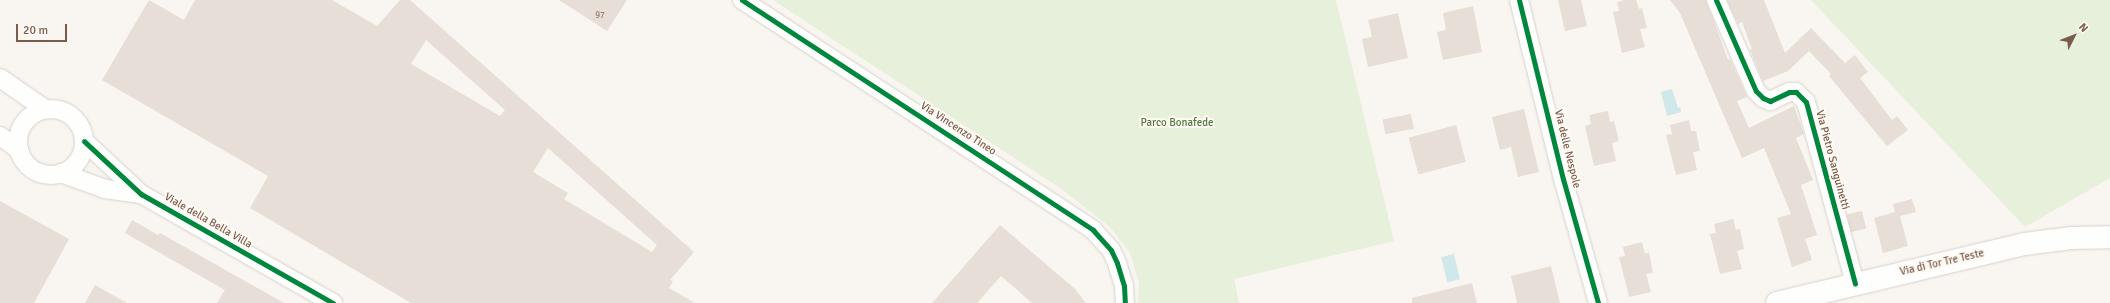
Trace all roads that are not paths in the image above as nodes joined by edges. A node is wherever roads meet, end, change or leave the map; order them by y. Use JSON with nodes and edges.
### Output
{"nodes":[{"id":1,"x":742,"y":0,"type":"edge"},
{"id":2,"x":1519,"y":0,"type":"edge"},
{"id":3,"x":1716,"y":0,"type":"edge"},
{"id":4,"x":0,"y":78,"type":"edge"},
{"id":5,"x":45,"y":109,"type":"junction"},
{"id":6,"x":0,"y":136,"type":"edge"},
{"id":7,"x":84,"y":141,"type":"junction"},
{"id":8,"x":19,"y":150,"type":"junction"},
{"id":9,"x":61,"y":174,"type":"junction"},
{"id":10,"x":141,"y":194,"type":"junction"},
{"id":11,"x":2110,"y":237,"type":"edge"},
{"id":12,"x":1855,"y":284,"type":"junction"},
{"id":13,"x":327,"y":302,"type":"edge"},
{"id":14,"x":1125,"y":303,"type":"edge"},
{"id":15,"x":1598,"y":303,"type":"edge"},
{"id":16,"x":1777,"y":303,"type":"edge"}],
"edges":[{"from":1,"to":14,"type":"street","name":"Via Vincenzo Tineo"},
{"from":2,"to":15,"type":"street","name":"Via delle Nespole"},
{"from":3,"to":12,"type":"street","name":"Via Pietro Sanguinetti"},
{"from":4,"to":5,"type":"street"},
{"from":5,"to":7,"type":"street","name":"Viale della Bella Villa"},
{"from":5,"to":8,"type":"street"},
{"from":6,"to":8,"type":"street","name":"Viale della Bella Villa"},
{"from":7,"to":9,"type":"street"},
{"from":7,"to":10,"type":"street","name":"Viale della Bella Villa"},
{"from":8,"to":9,"type":"street","name":"Viale della Bella Villa"},
{"from":9,"to":10,"type":"street","name":"Viale della Bella Villa"},
{"from":10,"to":13,"type":"street","name":"Viale della Bella Villa"},
{"from":11,"to":12,"type":"street","name":"Via di Tor Tre Teste"},
{"from":12,"to":16,"type":"street","name":"Via di Tor Tre Teste"}]}
